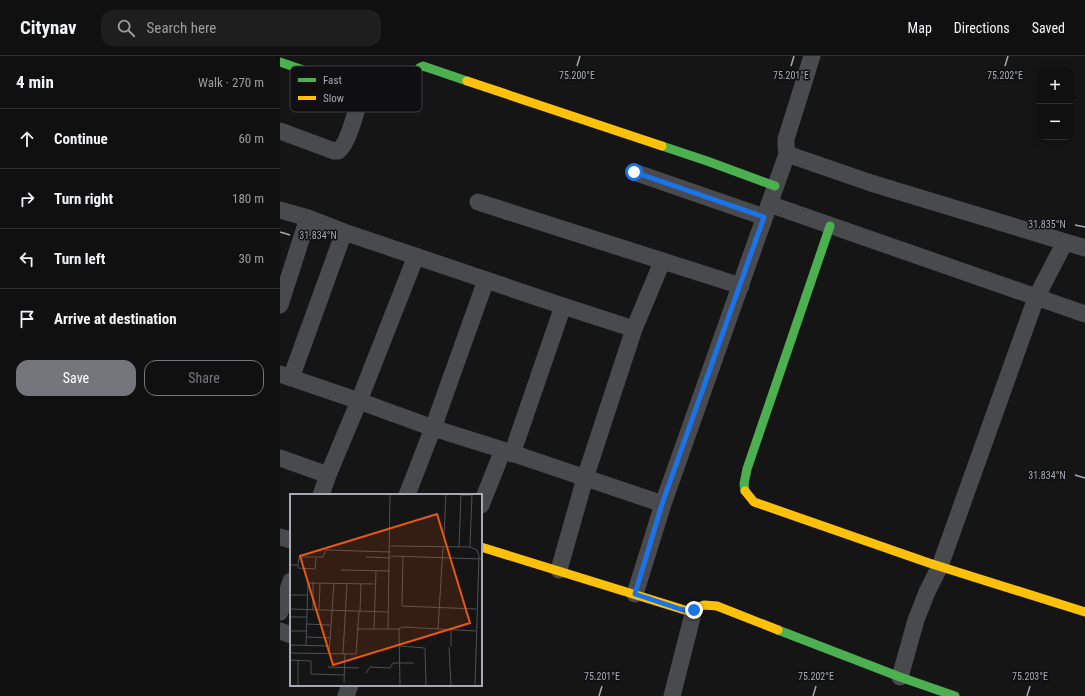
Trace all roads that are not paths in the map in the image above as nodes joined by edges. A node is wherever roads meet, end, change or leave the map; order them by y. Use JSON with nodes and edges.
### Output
{"nodes":[{"id":1,"x":812,"y":56,"type":"edge"},
{"id":2,"x":280,"y":62,"type":"edge"},
{"id":3,"x":292,"y":66,"type":"edge"},
{"id":4,"x":422,"y":66,"type":"edge"},
{"id":5,"x":355,"y":112,"type":"edge"},
{"id":6,"x":280,"y":131,"type":"edge"},
{"id":7,"x":787,"y":154,"type":"junction"},
{"id":8,"x":634,"y":172,"type":"dead end"},
{"id":9,"x":775,"y":186,"type":"junction"},
{"id":10,"x":478,"y":202,"type":"dead end"},
{"id":11,"x":280,"y":210,"type":"edge"},
{"id":12,"x":767,"y":211,"type":"junction"},
{"id":13,"x":308,"y":218,"type":"junction"},
{"id":14,"x":830,"y":226,"type":"junction"},
{"id":15,"x":344,"y":232,"type":"junction"},
{"id":16,"x":1065,"y":242,"type":"junction"},
{"id":17,"x":1085,"y":248,"type":"edge"},
{"id":18,"x":416,"y":256,"type":"junction"},
{"id":19,"x":662,"y":262,"type":"junction"},
{"id":20,"x":486,"y":280,"type":"junction"},
{"id":21,"x":741,"y":286,"type":"junction"},
{"id":22,"x":1036,"y":298,"type":"junction"},
{"id":23,"x":280,"y":305,"type":"edge"},
{"id":24,"x":563,"y":306,"type":"junction"},
{"id":25,"x":1085,"y":314,"type":"edge"},
{"id":26,"x":634,"y":328,"type":"junction"},
{"id":27,"x":286,"y":376,"type":"edge"},
{"id":28,"x":359,"y":401,"type":"junction"},
{"id":29,"x":433,"y":428,"type":"junction"},
{"id":30,"x":508,"y":452,"type":"junction"},
{"id":31,"x":280,"y":458,"type":"edge"},
{"id":32,"x":328,"y":475,"type":"junction"},
{"id":33,"x":584,"y":478,"type":"junction"},
{"id":34,"x":321,"y":494,"type":"edge"},
{"id":35,"x":407,"y":494,"type":"edge"},
{"id":36,"x":482,"y":503,"type":"edge"},
{"id":37,"x":662,"y":504,"type":"junction"},
{"id":38,"x":280,"y":537,"type":"edge"},
{"id":39,"x":290,"y":540,"type":"edge"},
{"id":40,"x":482,"y":547,"type":"edge"},
{"id":41,"x":940,"y":566,"type":"junction"},
{"id":42,"x":558,"y":570,"type":"junction"},
{"id":43,"x":287,"y":584,"type":"edge"},
{"id":44,"x":635,"y":594,"type":"junction"},
{"id":45,"x":694,"y":610,"type":"junction"},
{"id":46,"x":280,"y":612,"type":"edge"},
{"id":47,"x":1085,"y":612,"type":"edge"},
{"id":48,"x":280,"y":631,"type":"edge"},
{"id":49,"x":290,"y":635,"type":"edge"},
{"id":50,"x":900,"y":677,"type":"junction"},
{"id":51,"x":350,"y":686,"type":"edge"},
{"id":52,"x":346,"y":696,"type":"edge"},
{"id":53,"x":672,"y":696,"type":"edge"},
{"id":54,"x":955,"y":696,"type":"edge"}],
"edges":[{"from":1,"to":7,"type":"street"},
{"from":2,"to":3,"type":"street"},
{"from":4,"to":9,"type":"street"},
{"from":5,"to":6,"type":"street"},
{"from":7,"to":9,"type":"street"},
{"from":7,"to":16,"type":"street"},
{"from":8,"to":12,"type":"street"},
{"from":9,"to":12,"type":"street"},
{"from":10,"to":19,"type":"street"},
{"from":11,"to":13,"type":"street"},
{"from":12,"to":14,"type":"street"},
{"from":12,"to":21,"type":"street"},
{"from":13,"to":15,"type":"street"},
{"from":13,"to":23,"type":"street"},
{"from":14,"to":22,"type":"street"},
{"from":14,"to":41,"type":"street"},
{"from":15,"to":18,"type":"street"},
{"from":15,"to":27,"type":"street"},
{"from":16,"to":17,"type":"street"},
{"from":16,"to":22,"type":"street"},
{"from":18,"to":20,"type":"street"},
{"from":18,"to":28,"type":"street"},
{"from":19,"to":21,"type":"street"},
{"from":19,"to":26,"type":"street"},
{"from":20,"to":24,"type":"street"},
{"from":20,"to":29,"type":"street"},
{"from":21,"to":37,"type":"street"},
{"from":22,"to":25,"type":"street"},
{"from":22,"to":41,"type":"street"},
{"from":24,"to":26,"type":"street"},
{"from":24,"to":30,"type":"street"},
{"from":26,"to":33,"type":"street"},
{"from":27,"to":28,"type":"street"},
{"from":28,"to":29,"type":"street"},
{"from":28,"to":32,"type":"street"},
{"from":29,"to":30,"type":"street"},
{"from":29,"to":35,"type":"street"},
{"from":30,"to":33,"type":"street"},
{"from":30,"to":36,"type":"street"},
{"from":31,"to":32,"type":"street"},
{"from":32,"to":34,"type":"street"},
{"from":33,"to":37,"type":"street"},
{"from":33,"to":42,"type":"street"},
{"from":37,"to":44,"type":"street"},
{"from":38,"to":39,"type":"street"},
{"from":40,"to":42,"type":"street"},
{"from":41,"to":47,"type":"street"},
{"from":41,"to":50,"type":"street"},
{"from":42,"to":44,"type":"street"},
{"from":43,"to":46,"type":"street"},
{"from":44,"to":45,"type":"street"},
{"from":45,"to":50,"type":"street"},
{"from":45,"to":53,"type":"street"},
{"from":48,"to":49,"type":"street"},
{"from":50,"to":54,"type":"street"},
{"from":51,"to":52,"type":"street"}]}
